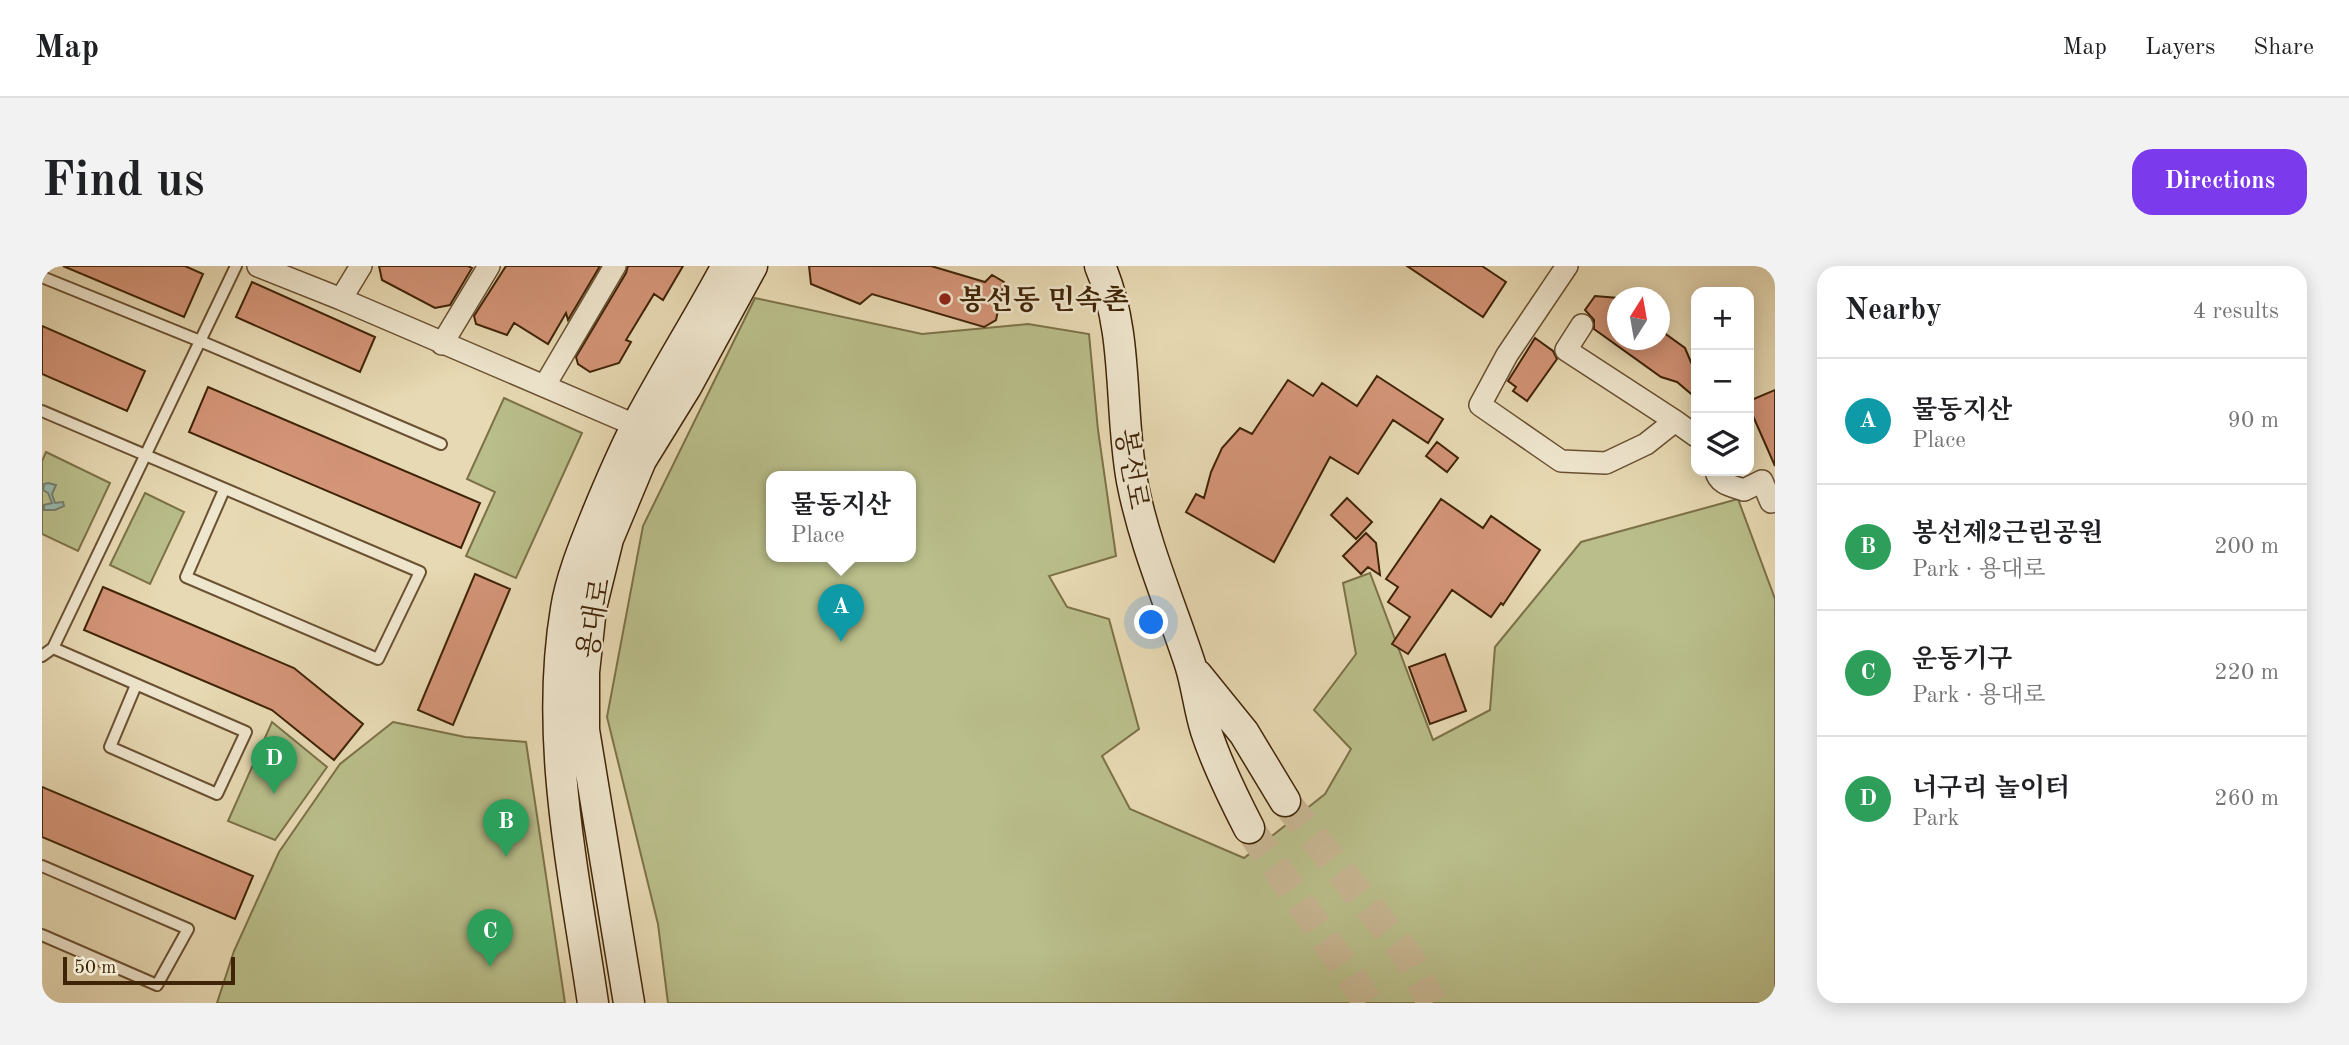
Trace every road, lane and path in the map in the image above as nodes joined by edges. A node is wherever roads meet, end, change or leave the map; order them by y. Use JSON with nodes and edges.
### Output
{"nodes":[{"id":1,"x":236,"y":266,"type":"edge"},
{"id":2,"x":258,"y":266,"type":"edge"},
{"id":3,"x":361,"y":266,"type":"edge"},
{"id":4,"x":489,"y":266,"type":"edge"},
{"id":5,"x":615,"y":266,"type":"edge"},
{"id":6,"x":727,"y":266,"type":"edge"},
{"id":7,"x":752,"y":266,"type":"edge"},
{"id":8,"x":1100,"y":266,"type":"edge"},
{"id":9,"x":1567,"y":266,"type":"edge"},
{"id":10,"x":42,"y":277,"type":"edge"},
{"id":11,"x":341,"y":299,"type":"junction"},
{"id":12,"x":1582,"y":325,"type":"dead end"},
{"id":13,"x":200,"y":341,"type":"junction"},
{"id":14,"x":442,"y":344,"type":"junction"},
{"id":15,"x":545,"y":385,"type":"junction"},
{"id":16,"x":42,"y":411,"type":"edge"},
{"id":17,"x":1675,"y":421,"type":"junction"},
{"id":18,"x":637,"y":426,"type":"junction"},
{"id":19,"x":1691,"y":432,"type":"edge"},
{"id":20,"x":440,"y":444,"type":"dead end"},
{"id":21,"x":145,"y":456,"type":"junction"},
{"id":22,"x":1717,"y":476,"type":"edge"},
{"id":23,"x":224,"y":490,"type":"junction"},
{"id":24,"x":1771,"y":502,"type":"dead end"},
{"id":25,"x":53,"y":648,"type":"junction"},
{"id":26,"x":42,"y":656,"type":"edge"},
{"id":27,"x":1191,"y":667,"type":"junction"},
{"id":28,"x":136,"y":685,"type":"junction"},
{"id":29,"x":1285,"y":801,"type":"tunnel mouth"},
{"id":30,"x":1249,"y":828,"type":"tunnel mouth"},
{"id":31,"x":42,"y":866,"type":"edge"},
{"id":32,"x":42,"y":935,"type":"edge"},
{"id":33,"x":593,"y":1003,"type":"edge"},
{"id":34,"x":629,"y":1003,"type":"edge"}],
"edges":[{"from":1,"to":13,"type":"lane"},
{"from":2,"to":11,"type":"street"},
{"from":3,"to":11,"type":"street"},
{"from":4,"to":14,"type":"street"},
{"from":5,"to":15,"type":"street"},
{"from":6,"to":18,"type":"street","name":"용대로"},
{"from":7,"to":34,"type":"street","name":"용대로"},
{"from":8,"to":27,"type":"street","name":"봉선로"},
{"from":9,"to":17,"type":"street"},
{"from":10,"to":13,"type":"lane"},
{"from":11,"to":14,"type":"street"},
{"from":12,"to":17,"type":"street"},
{"from":13,"to":20,"type":"lane"},
{"from":13,"to":21,"type":"lane"},
{"from":14,"to":15,"type":"street"},
{"from":15,"to":18,"type":"street"},
{"from":16,"to":21,"type":"lane"},
{"from":17,"to":19,"type":"street"},
{"from":18,"to":33,"type":"street","name":"용대로"},
{"from":21,"to":23,"type":"lane"},
{"from":21,"to":25,"type":"lane"},
{"from":22,"to":24,"type":"street"},
{"from":23,"to":23,"type":"lane"},
{"from":25,"to":26,"type":"lane"},
{"from":25,"to":28,"type":"lane"},
{"from":27,"to":29,"type":"street"},
{"from":27,"to":30,"type":"street"},
{"from":28,"to":28,"type":"lane"},
{"from":31,"to":32,"type":"lane"}]}
